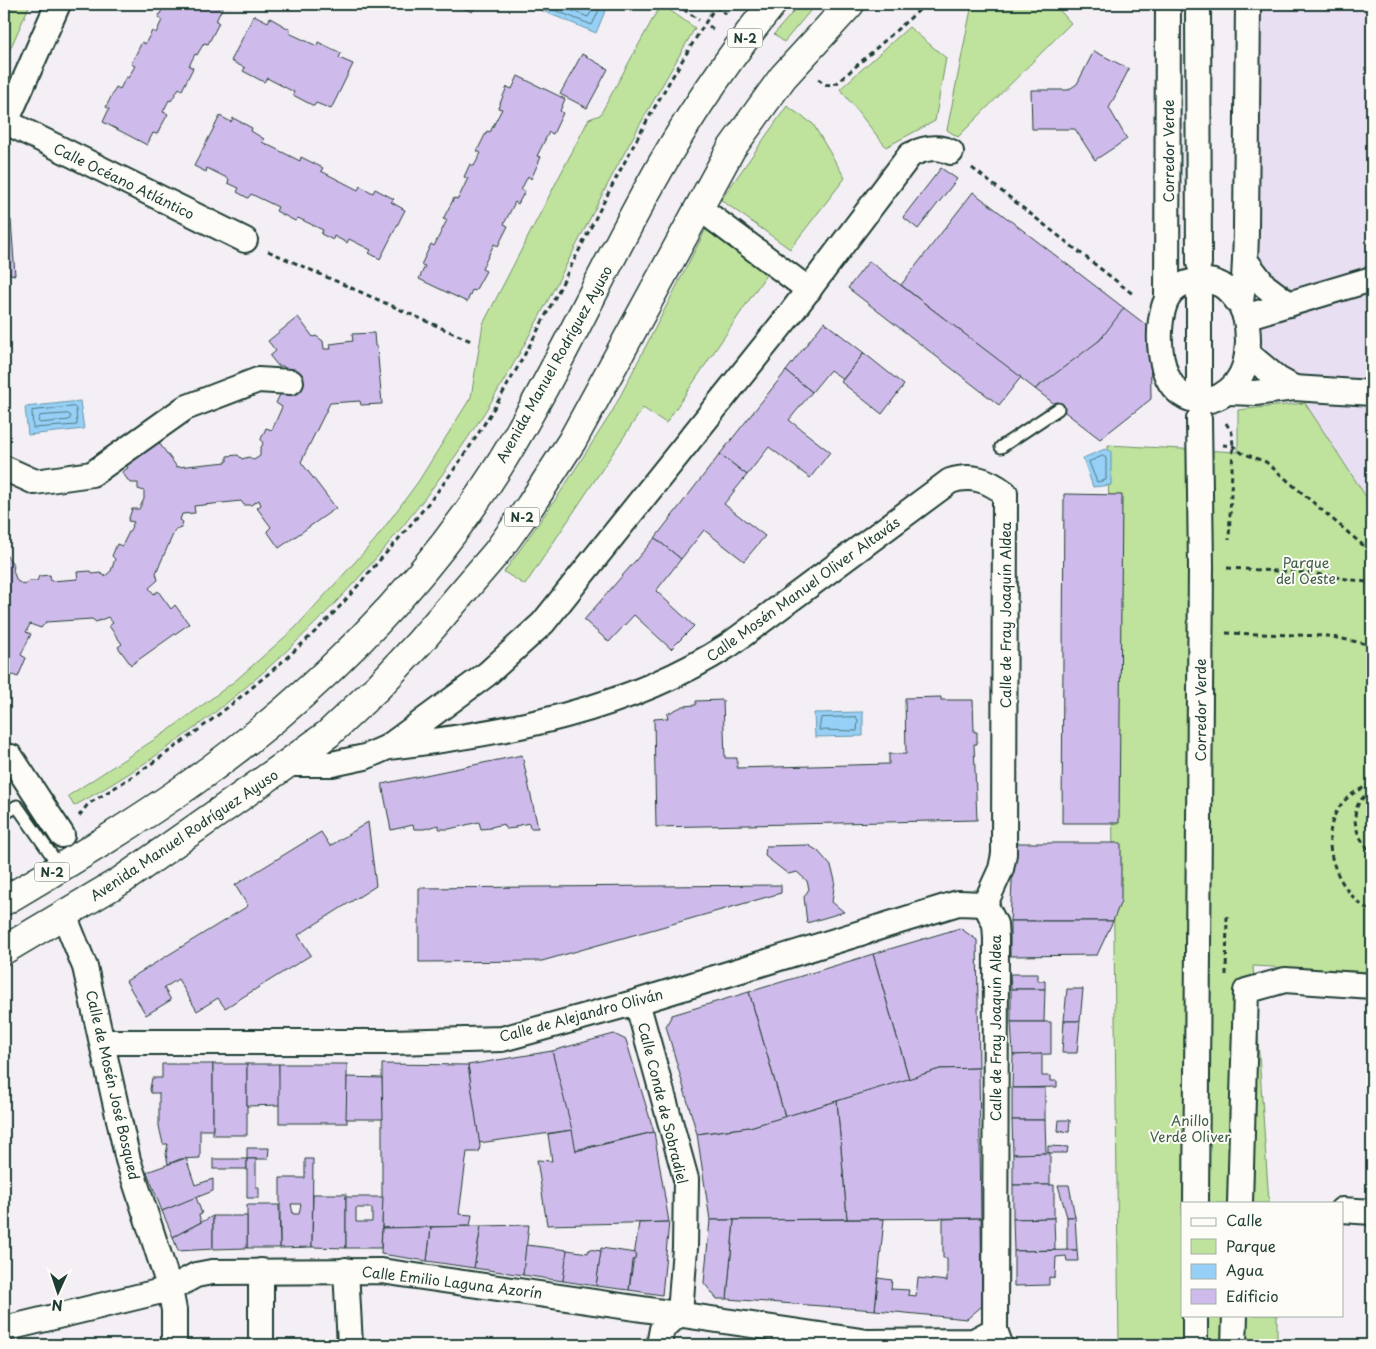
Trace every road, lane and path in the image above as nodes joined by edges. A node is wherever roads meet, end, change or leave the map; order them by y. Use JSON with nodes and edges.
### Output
{"nodes":[{"id":1,"x":58,"y":4,"type":"edge"},
{"id":2,"x":676,"y":4,"type":"edge"},
{"id":3,"x":717,"y":4,"type":"edge"},
{"id":4,"x":772,"y":4,"type":"edge"},
{"id":5,"x":850,"y":4,"type":"edge"},
{"id":6,"x":1168,"y":4,"type":"edge"},
{"id":7,"x":1198,"y":4,"type":"edge"},
{"id":8,"x":1248,"y":4,"type":"edge"},
{"id":9,"x":699,"y":20,"type":"dead end"},
{"id":10,"x":5,"y":122,"type":"edge"},
{"id":11,"x":951,"y":152,"type":"joint"},
{"id":12,"x":698,"y":208,"type":"junction"},
{"id":13,"x":245,"y":240,"type":"joint"},
{"id":14,"x":1245,"y":260,"type":"junction"},
{"id":15,"x":1199,"y":263,"type":"dead end"},
{"id":16,"x":1372,"y":280,"type":"edge"},
{"id":17,"x":809,"y":290,"type":"junction"},
{"id":18,"x":1134,"y":295,"type":"dead end"},
{"id":19,"x":1199,"y":295,"type":"dead end"},
{"id":20,"x":1167,"y":299,"type":"junction"},
{"id":21,"x":1289,"y":304,"type":"junction"},
{"id":22,"x":1243,"y":312,"type":"junction"},
{"id":23,"x":471,"y":341,"type":"dead end"},
{"id":24,"x":1247,"y":354,"type":"junction"},
{"id":25,"x":291,"y":382,"type":"dead end"},
{"id":26,"x":1199,"y":387,"type":"dead end"},
{"id":27,"x":1294,"y":388,"type":"junction"},
{"id":28,"x":1228,"y":392,"type":"junction"},
{"id":29,"x":1372,"y":393,"type":"edge"},
{"id":30,"x":1058,"y":410,"type":"dead end"},
{"id":31,"x":1199,"y":419,"type":"dead end"},
{"id":32,"x":1224,"y":421,"type":"dead end"},
{"id":33,"x":1002,"y":447,"type":"dead end"},
{"id":34,"x":4,"y":468,"type":"edge"},
{"id":35,"x":1005,"y":493,"type":"joint"},
{"id":36,"x":1372,"y":553,"type":"edge"},
{"id":37,"x":1201,"y":567,"type":"junction"},
{"id":38,"x":1372,"y":583,"type":"edge"},
{"id":39,"x":1201,"y":632,"type":"junction"},
{"id":40,"x":1372,"y":645,"type":"edge"},
{"id":41,"x":388,"y":747,"type":"junction"},
{"id":42,"x":11,"y":758,"type":"dead end"},
{"id":43,"x":287,"y":764,"type":"junction"},
{"id":44,"x":1372,"y":785,"type":"edge"},
{"id":45,"x":1372,"y":791,"type":"edge"},
{"id":46,"x":4,"y":814,"type":"edge"},
{"id":47,"x":60,"y":832,"type":"joint"},
{"id":48,"x":1372,"y":852,"type":"edge"},
{"id":49,"x":60,"y":867,"type":"junction"},
{"id":50,"x":11,"y":896,"type":"edge"},
{"id":51,"x":985,"y":904,"type":"junction"},
{"id":52,"x":1372,"y":912,"type":"edge"},
{"id":53,"x":64,"y":914,"type":"junction"},
{"id":54,"x":4,"y":950,"type":"edge"},
{"id":55,"x":1372,"y":986,"type":"edge"},
{"id":56,"x":636,"y":1002,"type":"junction"},
{"id":57,"x":103,"y":1042,"type":"junction"},
{"id":58,"x":1196,"y":1202,"type":"edge"},
{"id":59,"x":1240,"y":1202,"type":"edge"},
{"id":60,"x":1344,"y":1210,"type":"edge"},
{"id":61,"x":1372,"y":1212,"type":"edge"},
{"id":62,"x":346,"y":1270,"type":"junction"},
{"id":63,"x":261,"y":1271,"type":"junction"},
{"id":64,"x":170,"y":1288,"type":"junction"},
{"id":65,"x":680,"y":1313,"type":"junction"},
{"id":66,"x":1195,"y":1316,"type":"edge"},
{"id":67,"x":1235,"y":1316,"type":"edge"},
{"id":68,"x":4,"y":1329,"type":"edge"},
{"id":69,"x":998,"y":1338,"type":"edge"},
{"id":70,"x":874,"y":1344,"type":"edge"},
{"id":71,"x":174,"y":1345,"type":"edge"},
{"id":72,"x":261,"y":1345,"type":"edge"},
{"id":73,"x":350,"y":1345,"type":"edge"},
{"id":74,"x":658,"y":1345,"type":"edge"},
{"id":75,"x":1195,"y":1345,"type":"edge"},
{"id":76,"x":1234,"y":1345,"type":"edge"}],
"edges":[{"from":1,"to":10,"type":"street"},
{"from":2,"to":9,"type":"path"},
{"from":3,"to":47,"type":"path"},
{"from":4,"to":49,"type":"highway","name":"Avenida Manuel Rodríguez Ayuso","number":"N-2"},
{"from":5,"to":12,"type":"highway","name":"Avenida Manuel Rodríguez Ayuso","number":"N-2"},
{"from":6,"to":20,"type":"street","name":"Corredor Verde"},
{"from":7,"to":15,"type":"street"},
{"from":8,"to":14,"type":"street"},
{"from":10,"to":13,"type":"street","name":"Calle Océano Atlántico"},
{"from":11,"to":17,"type":"street","name":"Avenida Manuel Rodríguez Ayuso"},
{"from":11,"to":18,"type":"path"},
{"from":12,"to":17,"type":"street"},
{"from":12,"to":43,"type":"highway","name":"Avenida Manuel Rodríguez Ayuso","number":"N-2"},
{"from":13,"to":23,"type":"path"},
{"from":14,"to":21,"type":"street"},
{"from":14,"to":22,"type":"street"},
{"from":16,"to":21,"type":"street"},
{"from":17,"to":41,"type":"street","name":"Avenida Manuel Rodríguez Ayuso"},
{"from":19,"to":26,"type":"street"},
{"from":20,"to":22,"type":"street"},
{"from":20,"to":28,"type":"street","name":"Corredor Verde"},
{"from":21,"to":22,"type":"street"},
{"from":22,"to":24,"type":"street"},
{"from":24,"to":27,"type":"street"},
{"from":24,"to":28,"type":"street"},
{"from":25,"to":34,"type":"street"},
{"from":27,"to":28,"type":"street"},
{"from":27,"to":29,"type":"street"},
{"from":30,"to":33,"type":"lane"},
{"from":31,"to":37,"type":"street","name":"Corredor Verde"},
{"from":32,"to":36,"type":"path"},
{"from":35,"to":41,"type":"street","name":"Calle Mosén Manuel Oliver Altavás"},
{"from":35,"to":51,"type":"street","name":"Calle de Fray Joaquín Aldea"},
{"from":37,"to":38,"type":"path"},
{"from":37,"to":39,"type":"street","name":"Corredor Verde"},
{"from":39,"to":40,"type":"path"},
{"from":39,"to":58,"type":"street","name":"Corredor Verde"},
{"from":41,"to":43,"type":"street","name":"Avenida Manuel Rodríguez Ayuso"},
{"from":42,"to":47,"type":"street"},
{"from":43,"to":53,"type":"highway","name":"Avenida Manuel Rodríguez Ayuso","number":"N-2"},
{"from":44,"to":52,"type":"path"},
{"from":45,"to":48,"type":"path"},
{"from":46,"to":49,"type":"lane"},
{"from":49,"to":50,"type":"highway","name":"Avenida Manuel Rodríguez Ayuso","number":"N-2"},
{"from":50,"to":53,"type":"highway"},
{"from":51,"to":56,"type":"street","name":"Calle de Alejandro Oliván"},
{"from":51,"to":69,"type":"street","name":"Calle de Fray Joaquín Aldea"},
{"from":53,"to":54,"type":"highway","name":"Avenida Manuel Rodríguez Ayuso","number":"N-2"},
{"from":53,"to":57,"type":"street","name":"Calle de Mosén José Bosqued"},
{"from":55,"to":59,"type":"street"},
{"from":56,"to":57,"type":"street","name":"Calle de Alejandro Oliván"},
{"from":56,"to":65,"type":"street","name":"Calle Conde de Sobradiel"},
{"from":57,"to":64,"type":"street","name":"Calle de Mosén José Bosqued"},
{"from":60,"to":61,"type":"street"},
{"from":62,"to":63,"type":"street","name":"Calle Emilio Laguna Azorín"},
{"from":62,"to":65,"type":"street","name":"Calle Emilio Laguna Azorín"},
{"from":62,"to":73,"type":"street"},
{"from":63,"to":64,"type":"street","name":"Calle Emilio Laguna Azorín"},
{"from":63,"to":72,"type":"street"},
{"from":64,"to":68,"type":"street","name":"Calle Emilio Laguna Azorín"},
{"from":64,"to":71,"type":"street","name":"Calle de Mosén José Bosqued"},
{"from":65,"to":70,"type":"street","name":"Calle Emilio Laguna Azorín"},
{"from":65,"to":74,"type":"street"},
{"from":66,"to":75,"type":"street"},
{"from":67,"to":76,"type":"street"},
{"from":69,"to":70,"type":"street","name":"Calle Emilio Laguna Azorín"}]}
